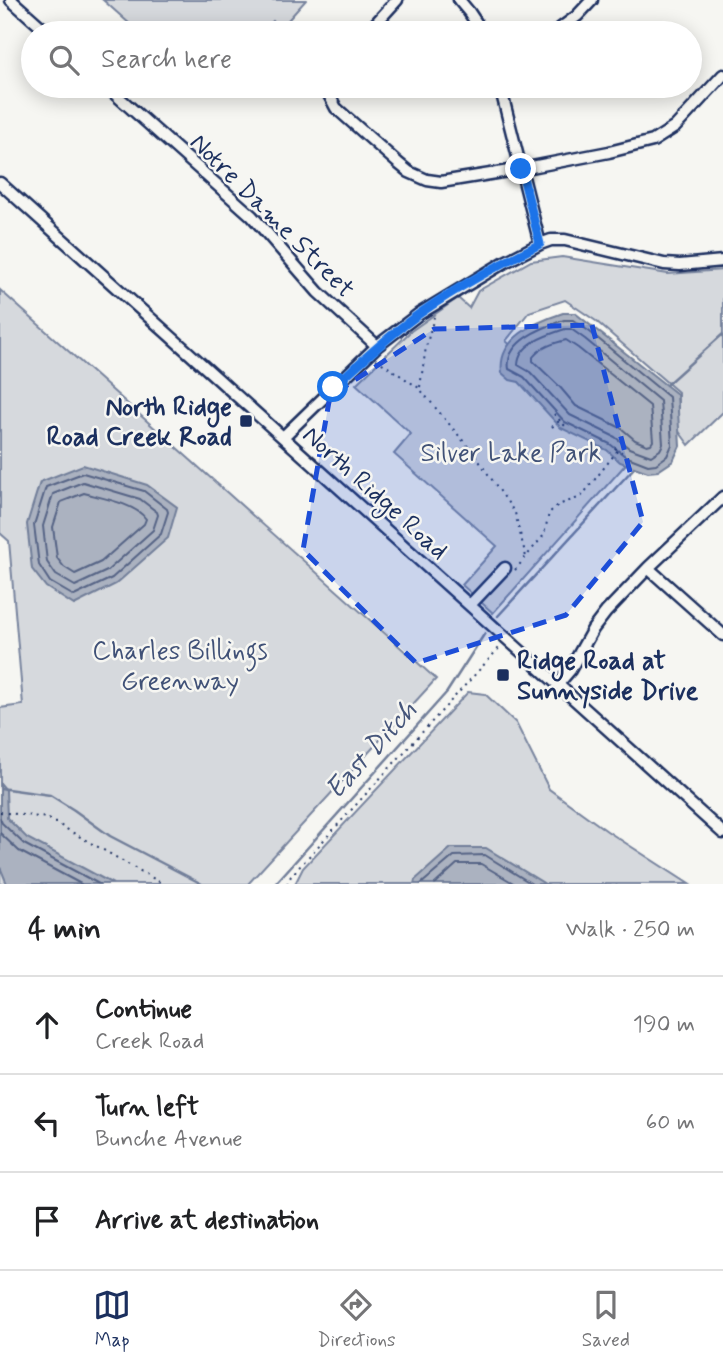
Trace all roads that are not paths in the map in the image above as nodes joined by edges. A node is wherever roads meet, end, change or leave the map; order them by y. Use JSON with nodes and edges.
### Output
{"nodes":[{"id":1,"x":11,"y":0,"type":"edge"},
{"id":2,"x":397,"y":0,"type":"edge"},
{"id":3,"x":459,"y":0,"type":"edge"},
{"id":4,"x":592,"y":0,"type":"edge"},
{"id":5,"x":35,"y":21,"type":"edge"},
{"id":6,"x":378,"y":21,"type":"edge"},
{"id":7,"x":475,"y":21,"type":"edge"},
{"id":8,"x":570,"y":21,"type":"edge"},
{"id":9,"x":723,"y":75,"type":"edge"},
{"id":10,"x":119,"y":98,"type":"edge"},
{"id":11,"x":332,"y":98,"type":"edge"},
{"id":12,"x":503,"y":98,"type":"edge"},
{"id":13,"x":702,"y":98,"type":"edge"},
{"id":14,"x":702,"y":98,"type":"edge"},
{"id":15,"x":521,"y":169,"type":"junction"},
{"id":16,"x":0,"y":183,"type":"edge"},
{"id":17,"x":540,"y":244,"type":"junction"},
{"id":18,"x":723,"y":261,"type":"edge"},
{"id":19,"x":377,"y":346,"type":"junction"},
{"id":20,"x":283,"y":437,"type":"junction"},
{"id":21,"x":723,"y":496,"type":"edge"},
{"id":22,"x":648,"y":568,"type":"junction"},
{"id":23,"x":510,"y":569,"type":"road end"},
{"id":24,"x":470,"y":605,"type":"junction"},
{"id":25,"x":723,"y":635,"type":"edge"},
{"id":26,"x":558,"y":684,"type":"junction"},
{"id":27,"x":723,"y":833,"type":"edge"}],
"edges":[{"from":1,"to":5,"type":"street"},
{"from":2,"to":6,"type":"street"},
{"from":3,"to":7,"type":"street"},
{"from":4,"to":8,"type":"street"},
{"from":9,"to":14,"type":"street"},
{"from":10,"to":19,"type":"street","name":"Notre Dame Street"},
{"from":11,"to":15,"type":"street"},
{"from":12,"to":15,"type":"street"},
{"from":13,"to":15,"type":"street"},
{"from":15,"to":17,"type":"street"},
{"from":16,"to":20,"type":"street","name":"North Ridge Road"},
{"from":17,"to":18,"type":"street"},
{"from":17,"to":19,"type":"street"},
{"from":19,"to":20,"type":"street"},
{"from":20,"to":24,"type":"street","name":"North Ridge Road"},
{"from":21,"to":22,"type":"street"},
{"from":22,"to":25,"type":"street"},
{"from":22,"to":26,"type":"street"},
{"from":23,"to":24,"type":"street"},
{"from":24,"to":26,"type":"street","name":"North Ridge Road"},
{"from":26,"to":27,"type":"street","name":"North Ridge Road"}]}
